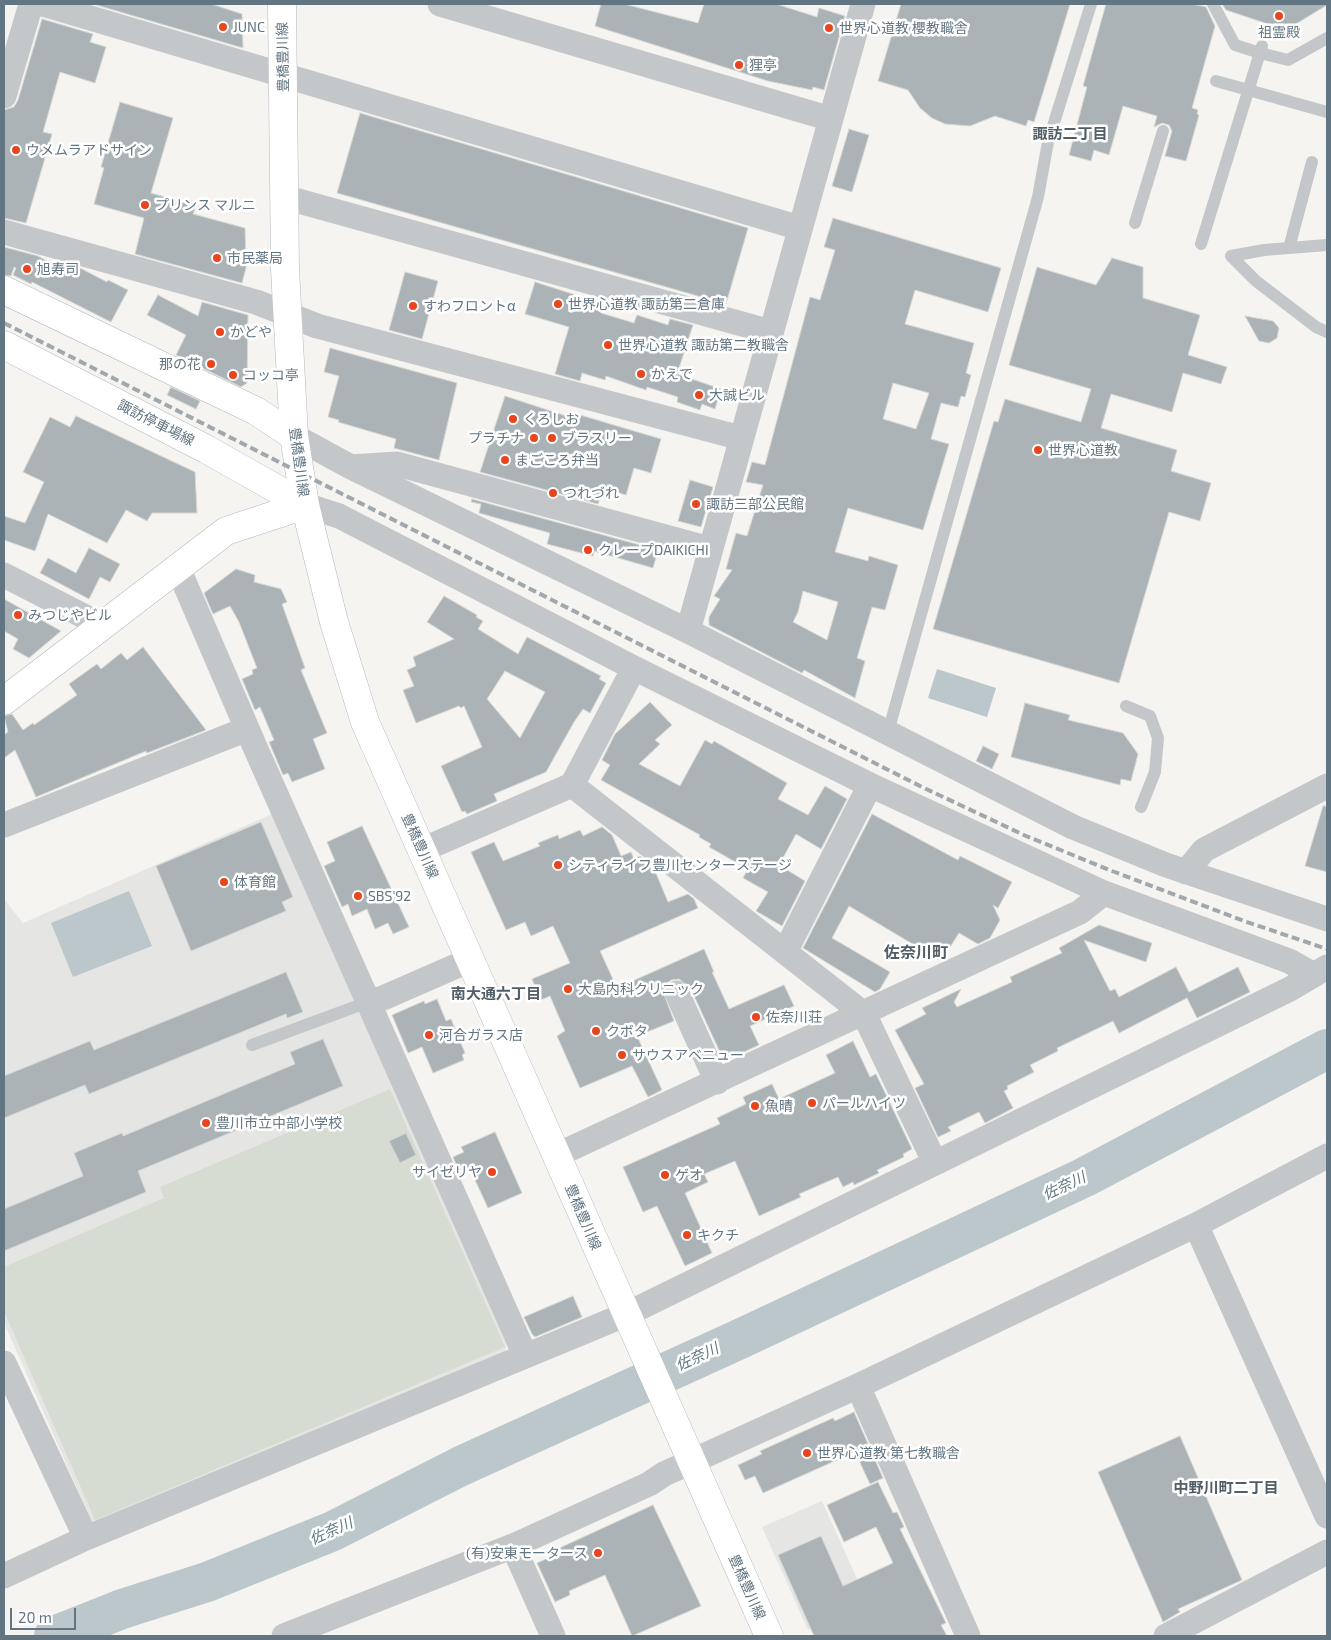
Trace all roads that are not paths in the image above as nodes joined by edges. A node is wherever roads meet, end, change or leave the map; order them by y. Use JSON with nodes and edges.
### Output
{"nodes":[{"id":1,"x":282,"y":4,"type":"edge"},
{"id":2,"x":440,"y":4,"type":"edge"},
{"id":3,"x":862,"y":4,"type":"edge"},
{"id":4,"x":1091,"y":4,"type":"edge"},
{"id":5,"x":1213,"y":4,"type":"edge"},
{"id":6,"x":29,"y":5,"type":"edge"},
{"id":7,"x":1327,"y":38,"type":"edge"},
{"id":8,"x":1261,"y":49,"type":"junction"},
{"id":9,"x":283,"y":74,"type":"junction"},
{"id":10,"x":1216,"y":80,"type":"dead end"},
{"id":11,"x":1249,"y":90,"type":"junction"},
{"id":12,"x":4,"y":96,"type":"edge"},
{"id":13,"x":1327,"y":112,"type":"edge"},
{"id":14,"x":831,"y":119,"type":"junction"},
{"id":15,"x":1164,"y":132,"type":"dead end"},
{"id":16,"x":1312,"y":162,"type":"dead end"},
{"id":17,"x":284,"y":197,"type":"junction"},
{"id":18,"x":1135,"y":223,"type":"dead end"},
{"id":19,"x":800,"y":228,"type":"junction"},
{"id":20,"x":4,"y":232,"type":"edge"},
{"id":21,"x":1201,"y":244,"type":"dead end"},
{"id":22,"x":1327,"y":245,"type":"edge"},
{"id":23,"x":1289,"y":248,"type":"junction"},
{"id":24,"x":4,"y":290,"type":"edge"},
{"id":25,"x":287,"y":313,"type":"junction"},
{"id":26,"x":771,"y":332,"type":"junction"},
{"id":27,"x":1327,"y":332,"type":"edge"},
{"id":28,"x":4,"y":345,"type":"edge"},
{"id":29,"x":294,"y":436,"type":"junction"},
{"id":30,"x":741,"y":438,"type":"junction"},
{"id":31,"x":351,"y":467,"type":"junction"},
{"id":32,"x":305,"y":505,"type":"junction"},
{"id":33,"x":710,"y":549,"type":"junction"},
{"id":34,"x":178,"y":568,"type":"junction"},
{"id":35,"x":4,"y":575,"type":"edge"},
{"id":36,"x":103,"y":626,"type":"junction"},
{"id":37,"x":688,"y":630,"type":"junction"},
{"id":38,"x":634,"y":668,"type":"junction"},
{"id":39,"x":4,"y":701,"type":"edge"},
{"id":40,"x":1126,"y":706,"type":"dead end"},
{"id":41,"x":247,"y":729,"type":"junction"},
{"id":42,"x":888,"y":732,"type":"junction"},
{"id":43,"x":572,"y":785,"type":"junction"},
{"id":44,"x":870,"y":785,"type":"junction"},
{"id":45,"x":1327,"y":786,"type":"edge"},
{"id":46,"x":1141,"y":807,"type":"dead end"},
{"id":47,"x":4,"y":824,"type":"edge"},
{"id":48,"x":422,"y":850,"type":"junction"},
{"id":49,"x":1186,"y":872,"type":"junction"},
{"id":50,"x":1104,"y":893,"type":"junction"},
{"id":51,"x":1327,"y":919,"type":"edge"},
{"id":52,"x":785,"y":952,"type":"junction"},
{"id":53,"x":470,"y":960,"type":"junction"},
{"id":54,"x":1321,"y":971,"type":"edge"},
{"id":55,"x":677,"y":993,"type":"dead end"},
{"id":56,"x":368,"y":1002,"type":"junction"},
{"id":57,"x":864,"y":1014,"type":"junction"},
{"id":58,"x":252,"y":1045,"type":"dead end"},
{"id":59,"x":717,"y":1082,"type":"junction"},
{"id":60,"x":556,"y":1155,"type":"junction"},
{"id":61,"x":1327,"y":1156,"type":"edge"},
{"id":62,"x":935,"y":1163,"type":"junction"},
{"id":63,"x":1196,"y":1225,"type":"junction"},
{"id":64,"x":632,"y":1325,"type":"junction"},
{"id":65,"x":525,"y":1355,"type":"junction"},
{"id":66,"x":4,"y":1363,"type":"edge"},
{"id":67,"x":858,"y":1386,"type":"junction"},
{"id":68,"x":692,"y":1462,"type":"junction"},
{"id":69,"x":1327,"y":1516,"type":"edge"},
{"id":70,"x":86,"y":1538,"type":"junction"},
{"id":71,"x":513,"y":1546,"type":"junction"},
{"id":72,"x":1327,"y":1552,"type":"edge"},
{"id":73,"x":4,"y":1576,"type":"edge"},
{"id":74,"x":284,"y":1636,"type":"edge"},
{"id":75,"x":553,"y":1636,"type":"edge"},
{"id":76,"x":769,"y":1636,"type":"edge"},
{"id":77,"x":968,"y":1636,"type":"edge"},
{"id":78,"x":1166,"y":1636,"type":"edge"}],
"edges":[{"from":1,"to":9,"type":"main road","name":"豊橋豊川線"},
{"from":2,"to":14,"type":"street"},
{"from":3,"to":14,"type":"street"},
{"from":4,"to":42,"type":"lane"},
{"from":5,"to":8,"type":"lane"},
{"from":6,"to":9,"type":"street"},
{"from":6,"to":12,"type":"street"},
{"from":7,"to":8,"type":"lane"},
{"from":8,"to":11,"type":"lane"},
{"from":9,"to":17,"type":"main road","name":"豊橋豊川線"},
{"from":9,"to":19,"type":"street"},
{"from":10,"to":11,"type":"lane"},
{"from":11,"to":13,"type":"lane"},
{"from":11,"to":21,"type":"lane"},
{"from":14,"to":19,"type":"street"},
{"from":15,"to":18,"type":"lane"},
{"from":16,"to":23,"type":"lane"},
{"from":17,"to":25,"type":"main road","name":"豊橋豊川線"},
{"from":17,"to":26,"type":"street"},
{"from":19,"to":26,"type":"street"},
{"from":20,"to":25,"type":"street"},
{"from":22,"to":23,"type":"lane"},
{"from":23,"to":27,"type":"lane"},
{"from":24,"to":29,"type":"main road"},
{"from":25,"to":29,"type":"main road","name":"豊橋豊川線"},
{"from":25,"to":30,"type":"street"},
{"from":26,"to":30,"type":"street"},
{"from":28,"to":32,"type":"main road","name":"諏訪停車場線"},
{"from":29,"to":31,"type":"street"},
{"from":29,"to":32,"type":"main road","name":"豊橋豊川線"},
{"from":30,"to":33,"type":"street"},
{"from":31,"to":33,"type":"street"},
{"from":31,"to":37,"type":"street"},
{"from":32,"to":34,"type":"main road"},
{"from":32,"to":38,"type":"street"},
{"from":32,"to":48,"type":"main road","name":"豊橋豊川線"},
{"from":33,"to":37,"type":"street"},
{"from":34,"to":36,"type":"main road"},
{"from":34,"to":41,"type":"street"},
{"from":35,"to":36,"type":"street"},
{"from":36,"to":39,"type":"main road"},
{"from":37,"to":42,"type":"street"},
{"from":38,"to":43,"type":"street"},
{"from":38,"to":44,"type":"street"},
{"from":40,"to":46,"type":"lane"},
{"from":41,"to":47,"type":"street"},
{"from":41,"to":56,"type":"street"},
{"from":42,"to":49,"type":"street"},
{"from":43,"to":48,"type":"street"},
{"from":43,"to":52,"type":"street"},
{"from":44,"to":50,"type":"street"},
{"from":44,"to":52,"type":"street"},
{"from":45,"to":49,"type":"street"},
{"from":48,"to":53,"type":"main road","name":"豊橋豊川線"},
{"from":49,"to":51,"type":"street"},
{"from":50,"to":54,"type":"street"},
{"from":50,"to":57,"type":"street"},
{"from":52,"to":57,"type":"street"},
{"from":53,"to":56,"type":"street"},
{"from":53,"to":60,"type":"main road","name":"豊橋豊川線"},
{"from":54,"to":62,"type":"street"},
{"from":55,"to":59,"type":"street"},
{"from":56,"to":58,"type":"lane"},
{"from":56,"to":65,"type":"street"},
{"from":57,"to":59,"type":"street"},
{"from":57,"to":62,"type":"street"},
{"from":59,"to":60,"type":"street"},
{"from":60,"to":64,"type":"main road","name":"豊橋豊川線"},
{"from":61,"to":63,"type":"street"},
{"from":62,"to":64,"type":"street"},
{"from":63,"to":67,"type":"street"},
{"from":63,"to":69,"type":"street"},
{"from":64,"to":65,"type":"street"},
{"from":64,"to":68,"type":"main road","name":"豊橋豊川線"},
{"from":65,"to":70,"type":"street"},
{"from":66,"to":70,"type":"street"},
{"from":67,"to":68,"type":"street"},
{"from":67,"to":77,"type":"street"},
{"from":68,"to":71,"type":"street"},
{"from":68,"to":76,"type":"main road","name":"豊橋豊川線"},
{"from":70,"to":73,"type":"street"},
{"from":71,"to":74,"type":"street"},
{"from":71,"to":75,"type":"street"},
{"from":72,"to":78,"type":"street"}]}
